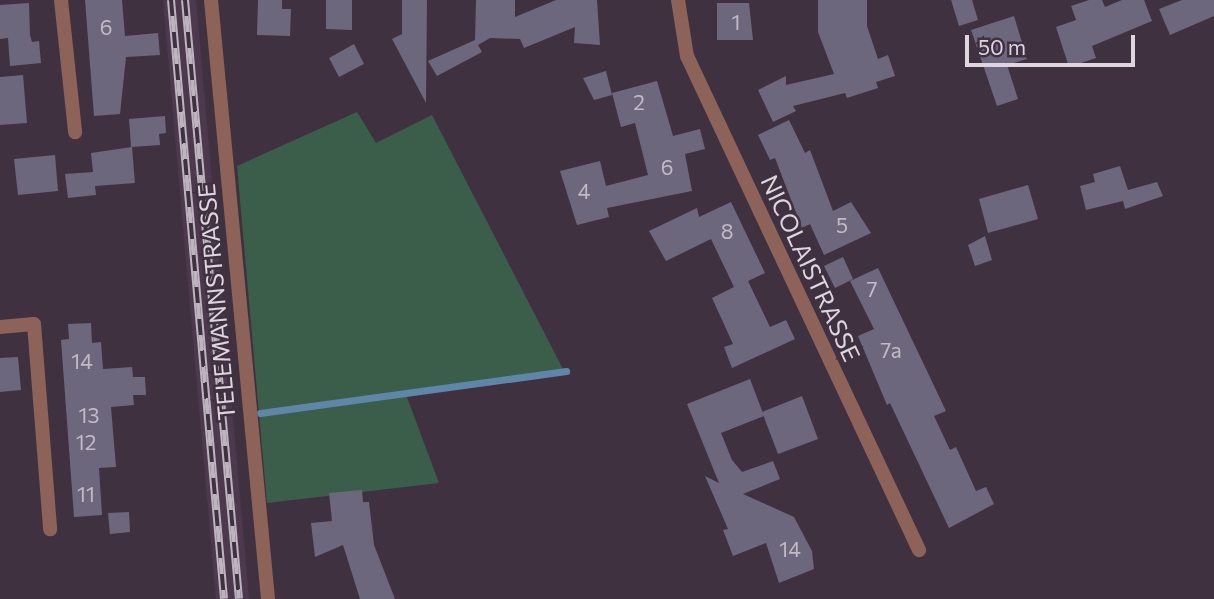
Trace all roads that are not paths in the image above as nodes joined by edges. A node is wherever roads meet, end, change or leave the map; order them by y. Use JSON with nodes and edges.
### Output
{"nodes":[{"id":1,"x":61,"y":0,"type":"edge"},
{"id":2,"x":211,"y":0,"type":"edge"},
{"id":3,"x":678,"y":0,"type":"edge"},
{"id":4,"x":75,"y":132,"type":"dead end"},
{"id":5,"x":0,"y":327,"type":"edge"},
{"id":6,"x":50,"y":529,"type":"dead end"},
{"id":7,"x":919,"y":550,"type":"dead end"},
{"id":8,"x":268,"y":599,"type":"edge"}],
"edges":[{"from":1,"to":4,"type":"street"},
{"from":2,"to":8,"type":"street","name":"TELEMANNSTRASSE"},
{"from":3,"to":7,"type":"street","name":"NICOLAISTRASSE"},
{"from":5,"to":6,"type":"street"}]}
